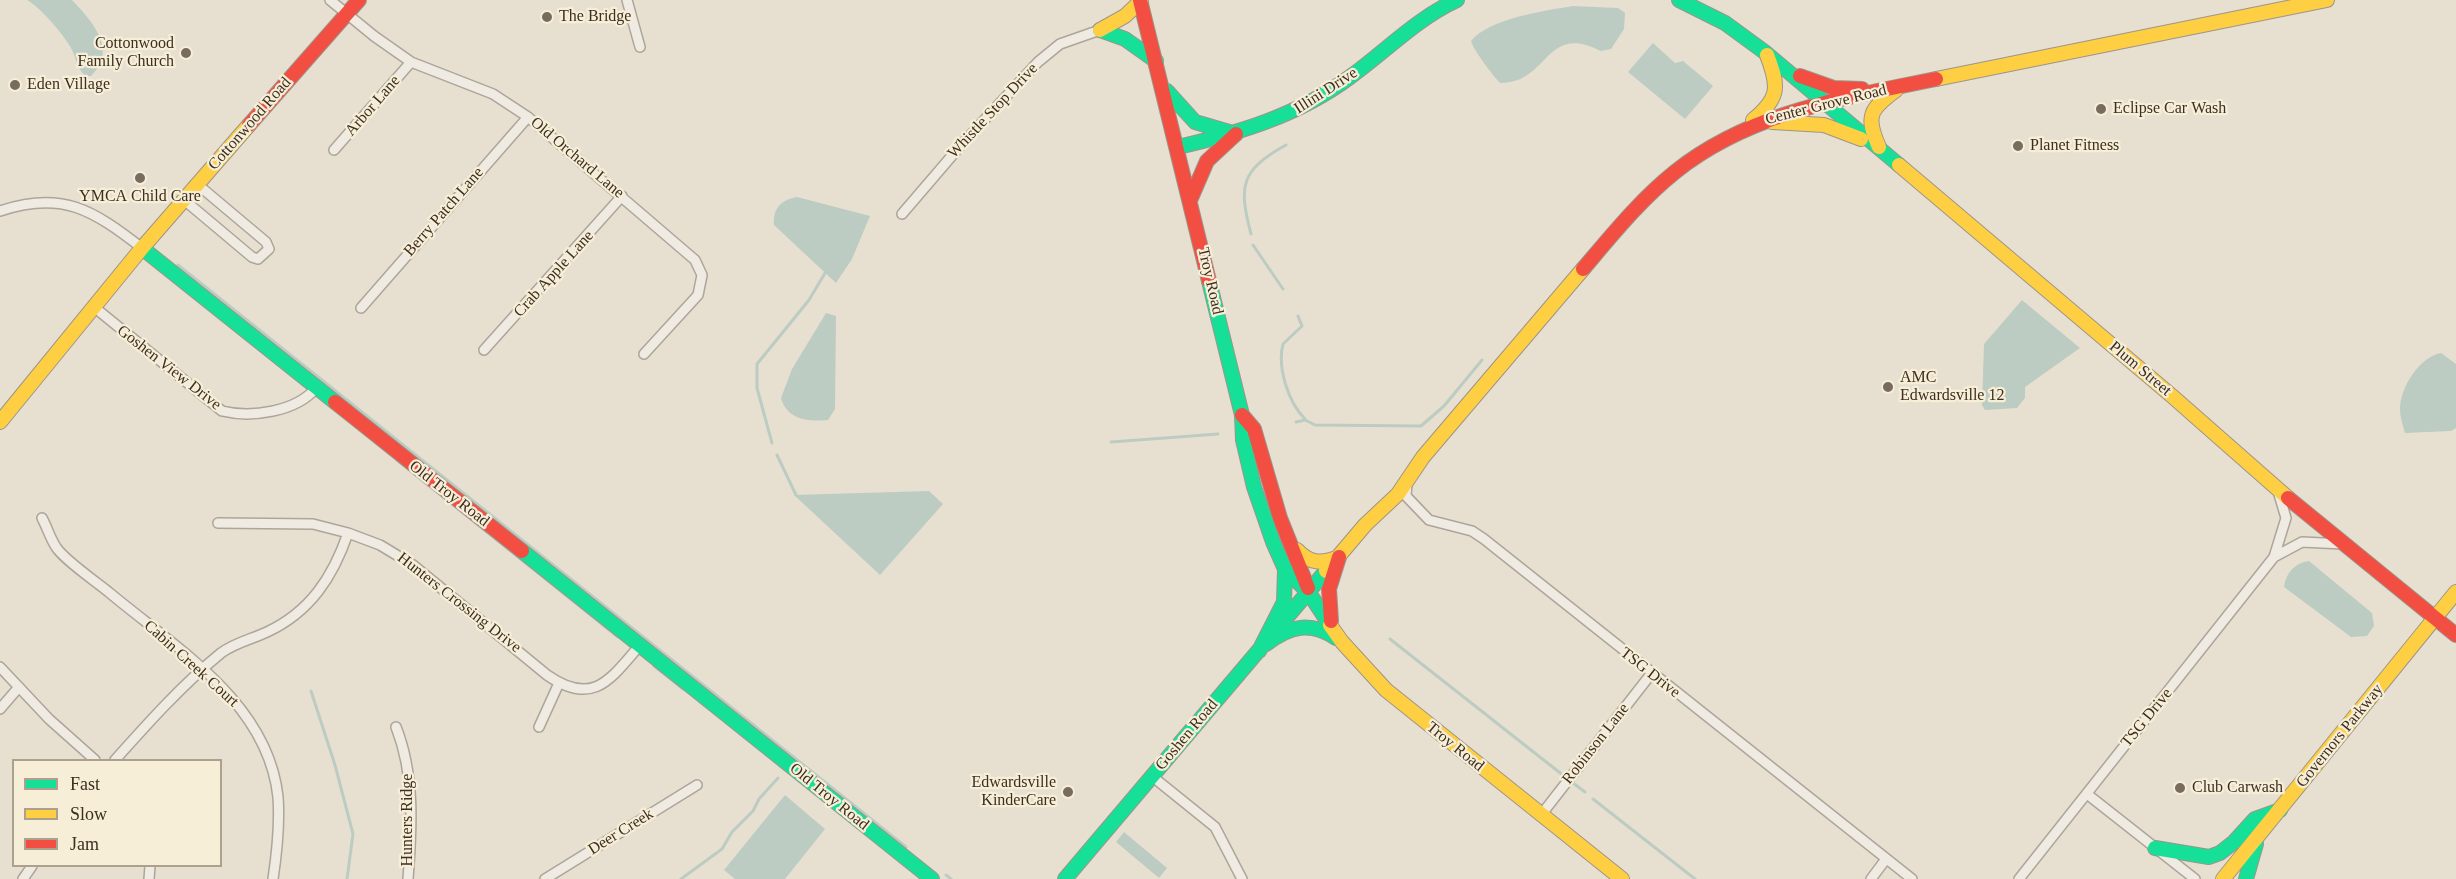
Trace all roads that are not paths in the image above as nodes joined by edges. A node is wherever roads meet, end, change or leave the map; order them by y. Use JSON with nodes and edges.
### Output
{"nodes":[{"id":1,"x":330,"y":0,"type":"edge"},
{"id":2,"x":358,"y":0,"type":"edge"},
{"id":3,"x":627,"y":0,"type":"edge"},
{"id":4,"x":1457,"y":0,"type":"edge"},
{"id":5,"x":1679,"y":0,"type":"edge"},
{"id":6,"x":2327,"y":0,"type":"edge"},
{"id":7,"x":1140,"y":1,"type":"edge"},
{"id":8,"x":347,"y":13,"type":"junction"},
{"id":9,"x":1100,"y":30,"type":"junction"},
{"id":10,"x":640,"y":47,"type":"dead end"},
{"id":11,"x":1766,"y":53,"type":"junction"},
{"id":12,"x":1156,"y":61,"type":"junction"},
{"id":13,"x":411,"y":62,"type":"junction"},
{"id":14,"x":1162,"y":83,"type":"junction"},
{"id":15,"x":1895,"y":88,"type":"junction"},
{"id":16,"x":1824,"y":102,"type":"junction"},
{"id":17,"x":528,"y":117,"type":"junction"},
{"id":18,"x":1743,"y":128,"type":"junction"},
{"id":19,"x":1236,"y":134,"type":"junction"},
{"id":20,"x":1178,"y":147,"type":"junction"},
{"id":21,"x":1878,"y":148,"type":"junction"},
{"id":22,"x":334,"y":150,"type":"dead end"},
{"id":23,"x":197,"y":184,"type":"junction"},
{"id":24,"x":622,"y":196,"type":"junction"},
{"id":25,"x":183,"y":199,"type":"junction"},
{"id":26,"x":1190,"y":199,"type":"junction"},
{"id":27,"x":0,"y":212,"type":"edge"},
{"id":28,"x":902,"y":214,"type":"dead end"},
{"id":29,"x":142,"y":248,"type":"junction"},
{"id":30,"x":94,"y":307,"type":"junction"},
{"id":31,"x":361,"y":308,"type":"dead end"},
{"id":32,"x":484,"y":350,"type":"dead end"},
{"id":33,"x":644,"y":354,"type":"dead end"},
{"id":34,"x":316,"y":388,"type":"junction"},
{"id":35,"x":1242,"y":415,"type":"junction"},
{"id":36,"x":0,"y":422,"type":"edge"},
{"id":37,"x":1423,"y":457,"type":"junction"},
{"id":38,"x":1416,"y":471,"type":"junction"},
{"id":39,"x":2277,"y":489,"type":"junction"},
{"id":40,"x":42,"y":518,"type":"dead end"},
{"id":41,"x":218,"y":523,"type":"dead end"},
{"id":42,"x":1365,"y":525,"type":"junction"},
{"id":43,"x":348,"y":533,"type":"junction"},
{"id":44,"x":2343,"y":544,"type":"junction"},
{"id":45,"x":1291,"y":545,"type":"junction"},
{"id":46,"x":1339,"y":557,"type":"junction"},
{"id":47,"x":2274,"y":557,"type":"junction"},
{"id":48,"x":1285,"y":569,"type":"junction"},
{"id":49,"x":1310,"y":592,"type":"junction"},
{"id":50,"x":2456,"y":592,"type":"edge"},
{"id":51,"x":2435,"y":618,"type":"junction"},
{"id":52,"x":1333,"y":629,"type":"junction"},
{"id":53,"x":2456,"y":635,"type":"edge"},
{"id":54,"x":1342,"y":642,"type":"junction"},
{"id":55,"x":640,"y":645,"type":"junction"},
{"id":56,"x":1261,"y":648,"type":"junction"},
{"id":57,"x":0,"y":667,"type":"edge"},
{"id":58,"x":202,"y":670,"type":"junction"},
{"id":59,"x":1652,"y":674,"type":"junction"},
{"id":60,"x":559,"y":683,"type":"junction"},
{"id":61,"x":19,"y":687,"type":"junction"},
{"id":62,"x":0,"y":709,"type":"edge"},
{"id":63,"x":396,"y":727,"type":"dead end"},
{"id":64,"x":539,"y":727,"type":"dead end"},
{"id":65,"x":94,"y":759,"type":"edge"},
{"id":66,"x":116,"y":759,"type":"edge"},
{"id":67,"x":1152,"y":777,"type":"junction"},
{"id":68,"x":697,"y":785,"type":"dead end"},
{"id":69,"x":2087,"y":794,"type":"junction"},
{"id":70,"x":2280,"y":810,"type":"junction"},
{"id":71,"x":1541,"y":815,"type":"junction"},
{"id":72,"x":2258,"y":837,"type":"junction"},
{"id":73,"x":2155,"y":848,"type":"junction"},
{"id":74,"x":1886,"y":859,"type":"junction"},
{"id":75,"x":273,"y":879,"type":"edge"},
{"id":76,"x":408,"y":879,"type":"edge"},
{"id":77,"x":545,"y":879,"type":"edge"},
{"id":78,"x":932,"y":879,"type":"edge"},
{"id":79,"x":1065,"y":879,"type":"edge"},
{"id":80,"x":1242,"y":879,"type":"edge"},
{"id":81,"x":1622,"y":879,"type":"edge"},
{"id":82,"x":1870,"y":879,"type":"edge"},
{"id":83,"x":1912,"y":879,"type":"edge"},
{"id":84,"x":2019,"y":879,"type":"edge"},
{"id":85,"x":2195,"y":879,"type":"edge"},
{"id":86,"x":2223,"y":879,"type":"edge"},
{"id":87,"x":2246,"y":879,"type":"edge"}],
"edges":[{"from":1,"to":8,"type":"street","name":"Old Orchard Lane"},
{"from":2,"to":8,"type":"main road","name":"Cottonwood Road"},
{"from":3,"to":10,"type":"street"},
{"from":4,"to":19,"type":"main road","name":"Illini Drive"},
{"from":5,"to":11,"type":"main road"},
{"from":6,"to":15,"type":"main road","name":"Center Grove Road"},
{"from":7,"to":9,"type":"main road","name":"Whistle Stop Drive"},
{"from":7,"to":12,"type":"main road","name":"Troy Road"},
{"from":8,"to":13,"type":"street","name":"Old Orchard Lane"},
{"from":8,"to":23,"type":"main road","name":"Cottonwood Road"},
{"from":9,"to":12,"type":"main road"},
{"from":9,"to":28,"type":"street","name":"Whistle Stop Drive"},
{"from":11,"to":15,"type":"main road"},
{"from":11,"to":16,"type":"main road"},
{"from":11,"to":18,"type":"main road"},
{"from":12,"to":14,"type":"main road","name":"Troy Road"},
{"from":13,"to":17,"type":"street","name":"Old Orchard Lane"},
{"from":13,"to":22,"type":"street","name":"Arbor Lane"},
{"from":14,"to":19,"type":"main road"},
{"from":14,"to":20,"type":"main road","name":"Troy Road"},
{"from":15,"to":16,"type":"main road","name":"Center Grove Road"},
{"from":15,"to":21,"type":"main road"},
{"from":16,"to":18,"type":"main road","name":"Center Grove Road"},
{"from":16,"to":21,"type":"main road","name":"Plum Street"},
{"from":17,"to":24,"type":"street","name":"Old Orchard Lane"},
{"from":17,"to":31,"type":"street","name":"Berry Patch Lane"},
{"from":18,"to":21,"type":"main road"},
{"from":18,"to":37,"type":"main road","name":"Center Grove Road"},
{"from":19,"to":20,"type":"main road","name":"Illini Drive"},
{"from":19,"to":26,"type":"main road"},
{"from":20,"to":26,"type":"main road","name":"Troy Road"},
{"from":21,"to":39,"type":"main road","name":"Plum Street"},
{"from":23,"to":25,"type":"main road","name":"Cottonwood Road"},
{"from":23,"to":25,"type":"street"},
{"from":24,"to":32,"type":"street","name":"Crab Apple Lane"},
{"from":24,"to":33,"type":"street","name":"Old Orchard Lane"},
{"from":25,"to":29,"type":"main road","name":"Cottonwood Road"},
{"from":26,"to":35,"type":"main road","name":"Troy Road"},
{"from":27,"to":29,"type":"street"},
{"from":29,"to":30,"type":"main road"},
{"from":29,"to":34,"type":"main road","name":"Old Troy Road"},
{"from":30,"to":34,"type":"street","name":"Goshen View Drive"},
{"from":30,"to":36,"type":"main road"},
{"from":34,"to":55,"type":"main road","name":"Old Troy Road"},
{"from":35,"to":45,"type":"main road","name":"Troy Road"},
{"from":35,"to":48,"type":"main road","name":"Troy Road"},
{"from":37,"to":38,"type":"main road","name":"Center Grove Road"},
{"from":37,"to":42,"type":"main road","name":"Center Grove Road"},
{"from":38,"to":42,"type":"main road","name":"Center Grove Road"},
{"from":38,"to":59,"type":"street","name":"TSG Drive"},
{"from":39,"to":44,"type":"main road","name":"Plum Street"},
{"from":39,"to":47,"type":"street","name":"TSG Drive"},
{"from":40,"to":58,"type":"street","name":"Cabin Creek Court"},
{"from":41,"to":43,"type":"street","name":"Hunters Crossing Drive"},
{"from":42,"to":46,"type":"main road","name":"Center Grove Road"},
{"from":43,"to":58,"type":"street"},
{"from":43,"to":60,"type":"street","name":"Hunters Crossing Drive"},
{"from":44,"to":47,"type":"street","name":"TSG Drive"},
{"from":44,"to":51,"type":"main road","name":"Plum Street"},
{"from":45,"to":46,"type":"main road"},
{"from":45,"to":49,"type":"main road","name":"Troy Road"},
{"from":46,"to":49,"type":"main road","name":"Center Grove Road"},
{"from":46,"to":52,"type":"main road"},
{"from":47,"to":69,"type":"street","name":"TSG Drive"},
{"from":48,"to":49,"type":"main road","name":"Troy Road"},
{"from":48,"to":56,"type":"main road"},
{"from":49,"to":52,"type":"main road","name":"Troy Road"},
{"from":49,"to":56,"type":"main road","name":"Goshen Road"},
{"from":50,"to":51,"type":"main road","name":"Governors Parkway"},
{"from":51,"to":53,"type":"main road","name":"Plum Street"},
{"from":51,"to":70,"type":"main road","name":"Governors Parkway"},
{"from":52,"to":54,"type":"main road","name":"Troy Road"},
{"from":54,"to":56,"type":"main road"},
{"from":54,"to":71,"type":"main road","name":"Troy Road"},
{"from":55,"to":60,"type":"street","name":"Hunters Crossing Drive"},
{"from":55,"to":78,"type":"main road","name":"Old Troy Road"},
{"from":56,"to":67,"type":"main road","name":"Goshen Road"},
{"from":57,"to":61,"type":"street"},
{"from":58,"to":66,"type":"street"},
{"from":58,"to":75,"type":"street","name":"Cabin Creek Court"},
{"from":59,"to":71,"type":"street","name":"Robinson Lane"},
{"from":59,"to":74,"type":"street","name":"TSG Drive"},
{"from":60,"to":64,"type":"street"},
{"from":61,"to":62,"type":"street"},
{"from":61,"to":65,"type":"street"},
{"from":63,"to":76,"type":"street","name":"Hunters Ridge"},
{"from":67,"to":79,"type":"main road","name":"Goshen Road"},
{"from":67,"to":80,"type":"street"},
{"from":68,"to":77,"type":"street","name":"Deer Creek"},
{"from":69,"to":73,"type":"street"},
{"from":69,"to":84,"type":"street","name":"TSG Drive"},
{"from":70,"to":72,"type":"main road","name":"Governors Parkway"},
{"from":70,"to":73,"type":"main road"},
{"from":71,"to":81,"type":"main road","name":"Troy Road"},
{"from":72,"to":86,"type":"main road","name":"Governors Parkway"},
{"from":72,"to":87,"type":"main road"},
{"from":73,"to":85,"type":"street"},
{"from":74,"to":82,"type":"street"},
{"from":74,"to":83,"type":"street","name":"TSG Drive"}]}
